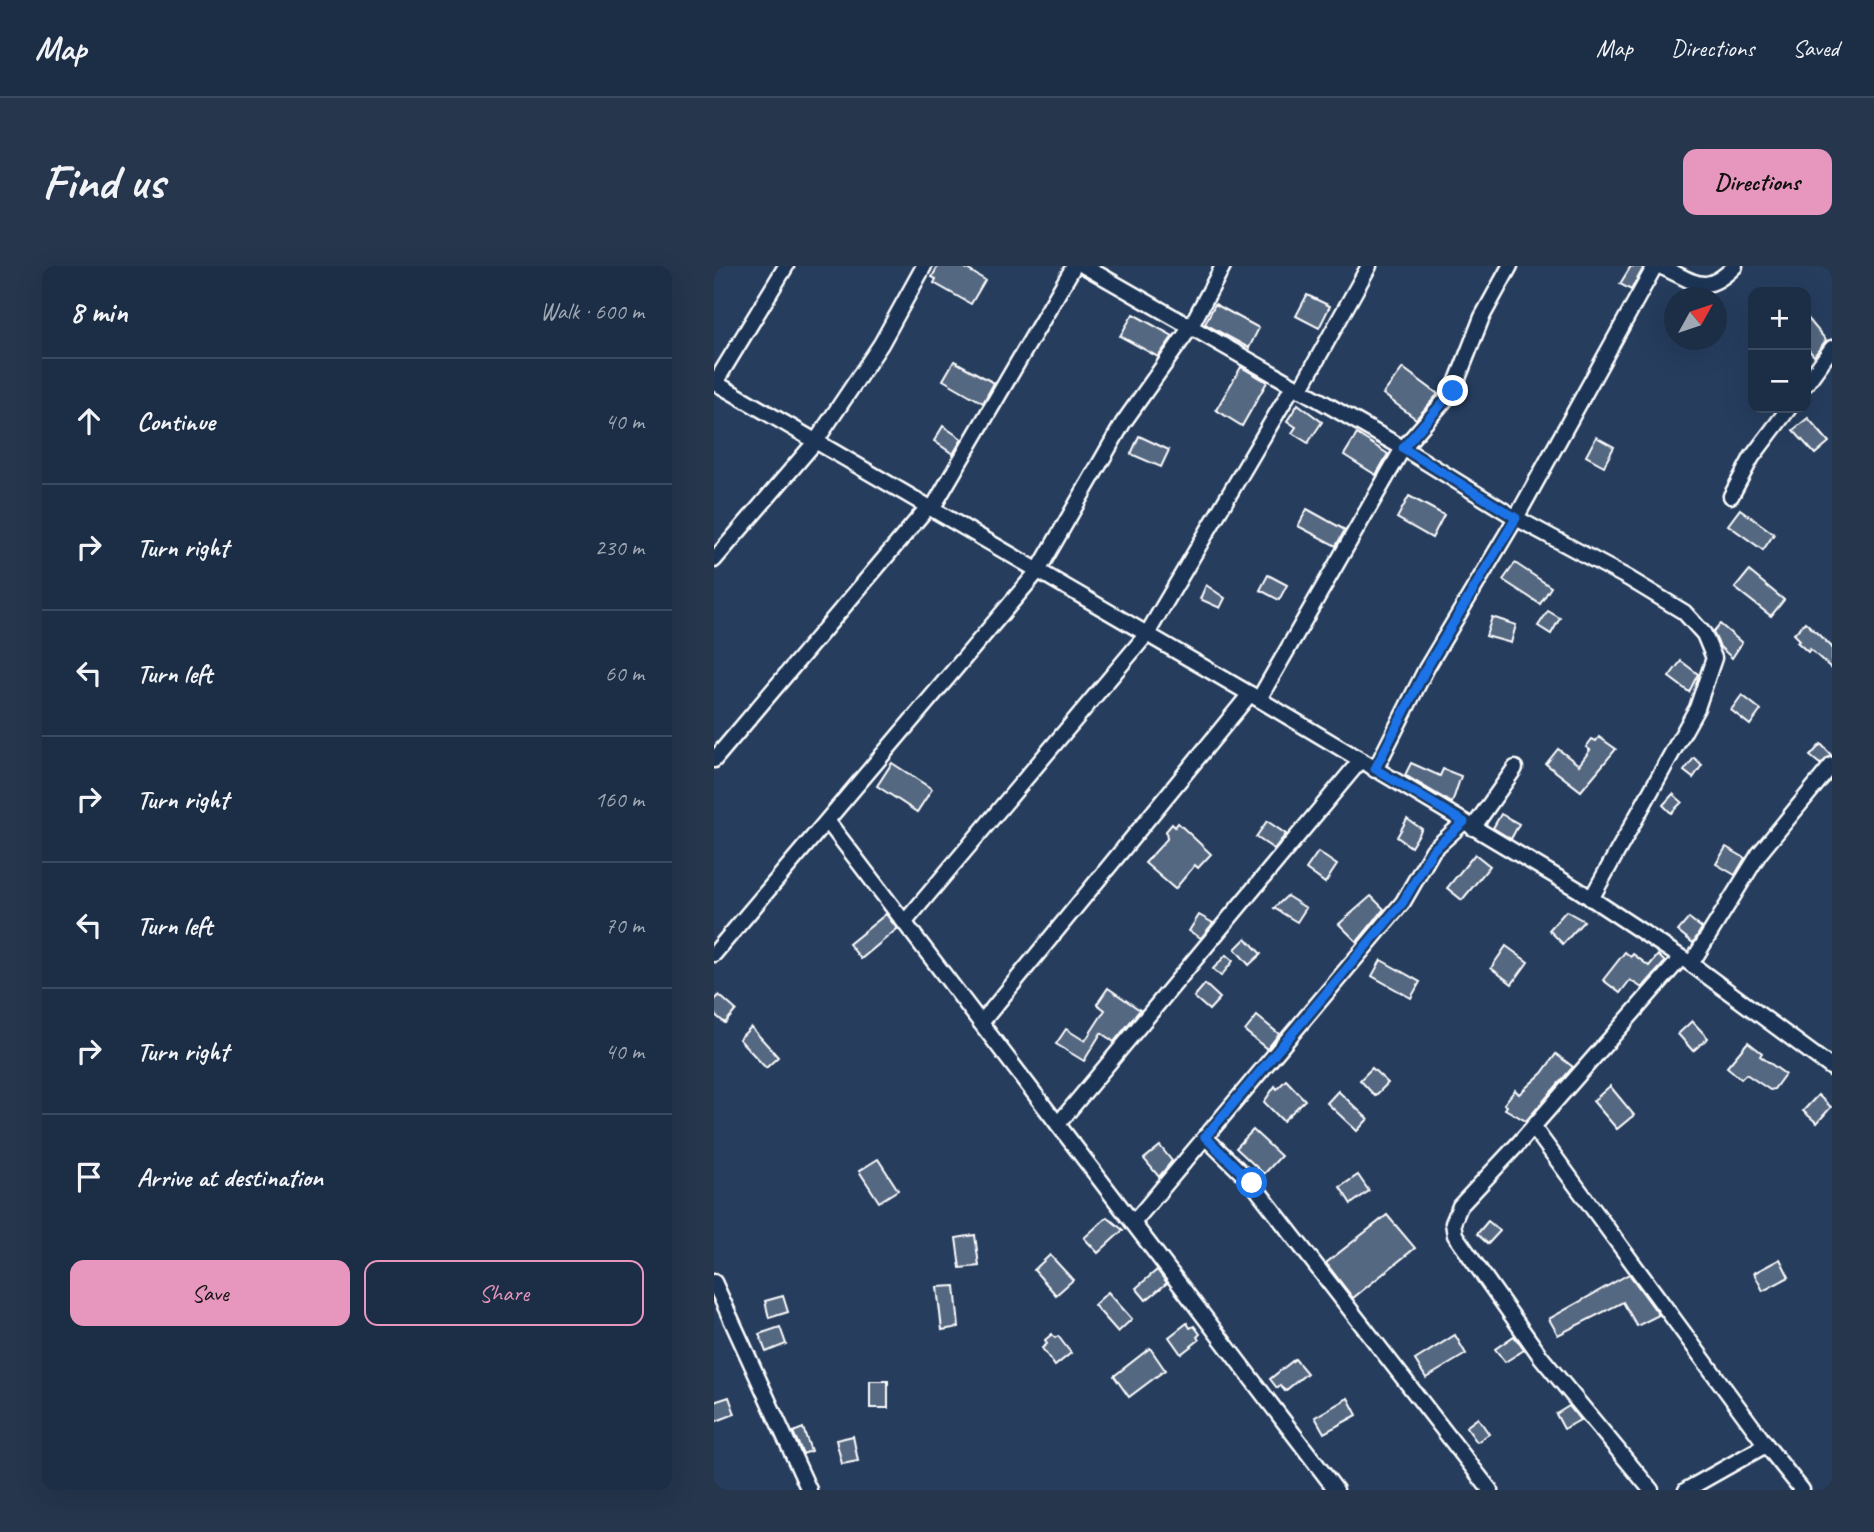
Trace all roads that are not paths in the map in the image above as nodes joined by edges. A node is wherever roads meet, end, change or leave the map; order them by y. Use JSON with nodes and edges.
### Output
{"nodes":[{"id":1,"x":786,"y":266,"type":"edge"},
{"id":2,"x":924,"y":266,"type":"edge"},
{"id":3,"x":1074,"y":266,"type":"edge"},
{"id":4,"x":1084,"y":266,"type":"edge"},
{"id":5,"x":1223,"y":266,"type":"edge"},
{"id":6,"x":1369,"y":266,"type":"edge"},
{"id":7,"x":1510,"y":266,"type":"edge"},
{"id":8,"x":1658,"y":266,"type":"edge"},
{"id":9,"x":1735,"y":266,"type":"edge"},
{"id":10,"x":1190,"y":328,"type":"junction"},
{"id":11,"x":1832,"y":348,"type":"edge"},
{"id":12,"x":1811,"y":377,"type":"edge"},
{"id":13,"x":715,"y":383,"type":"edge"},
{"id":14,"x":1296,"y":388,"type":"junction"},
{"id":15,"x":1785,"y":413,"type":"edge"},
{"id":16,"x":816,"y":441,"type":"junction"},
{"id":17,"x":1403,"y":448,"type":"junction"},
{"id":18,"x":1731,"y":496,"type":"dead end"},
{"id":19,"x":930,"y":508,"type":"junction"},
{"id":20,"x":1516,"y":518,"type":"junction"},
{"id":21,"x":714,"y":560,"type":"edge"},
{"id":22,"x":1038,"y":572,"type":"junction"},
{"id":23,"x":1147,"y":634,"type":"junction"},
{"id":24,"x":1255,"y":697,"type":"junction"},
{"id":25,"x":714,"y":760,"type":"edge"},
{"id":26,"x":1360,"y":761,"type":"junction"},
{"id":27,"x":1832,"y":765,"type":"edge"},
{"id":28,"x":1515,"y":768,"type":"dead end"},
{"id":29,"x":1375,"y":769,"type":"junction"},
{"id":30,"x":828,"y":822,"type":"junction"},
{"id":31,"x":1468,"y":825,"type":"junction"},
{"id":32,"x":1591,"y":899,"type":"junction"},
{"id":33,"x":905,"y":922,"type":"junction"},
{"id":34,"x":714,"y":954,"type":"edge"},
{"id":35,"x":1686,"y":961,"type":"junction"},
{"id":36,"x":981,"y":1023,"type":"junction"},
{"id":37,"x":1832,"y":1067,"type":"edge"},
{"id":38,"x":1058,"y":1124,"type":"junction"},
{"id":39,"x":1533,"y":1127,"type":"junction"},
{"id":40,"x":1205,"y":1137,"type":"junction"},
{"id":41,"x":1133,"y":1223,"type":"junction"},
{"id":42,"x":714,"y":1282,"type":"edge"},
{"id":43,"x":1766,"y":1445,"type":"junction"},
{"id":44,"x":809,"y":1490,"type":"edge"},
{"id":45,"x":1336,"y":1490,"type":"edge"},
{"id":46,"x":1490,"y":1490,"type":"edge"},
{"id":47,"x":1651,"y":1490,"type":"edge"},
{"id":48,"x":1686,"y":1490,"type":"edge"},
{"id":49,"x":1801,"y":1490,"type":"edge"}],
"edges":[{"from":1,"to":13,"type":"street"},
{"from":2,"to":16,"type":"street"},
{"from":3,"to":19,"type":"street"},
{"from":4,"to":10,"type":"street"},
{"from":5,"to":10,"type":"street"},
{"from":6,"to":14,"type":"street"},
{"from":7,"to":17,"type":"street"},
{"from":8,"to":9,"type":"street"},
{"from":8,"to":20,"type":"street"},
{"from":10,"to":14,"type":"street"},
{"from":10,"to":22,"type":"street"},
{"from":11,"to":12,"type":"street"},
{"from":13,"to":16,"type":"street"},
{"from":14,"to":17,"type":"street"},
{"from":14,"to":23,"type":"street"},
{"from":15,"to":18,"type":"street"},
{"from":16,"to":19,"type":"street"},
{"from":16,"to":21,"type":"street"},
{"from":17,"to":20,"type":"street"},
{"from":17,"to":24,"type":"street"},
{"from":19,"to":22,"type":"street"},
{"from":19,"to":25,"type":"street"},
{"from":20,"to":29,"type":"street"},
{"from":20,"to":32,"type":"street"},
{"from":22,"to":23,"type":"street"},
{"from":22,"to":30,"type":"street"},
{"from":23,"to":24,"type":"street"},
{"from":23,"to":33,"type":"street"},
{"from":24,"to":26,"type":"street"},
{"from":24,"to":36,"type":"street"},
{"from":26,"to":29,"type":"street"},
{"from":26,"to":38,"type":"street"},
{"from":27,"to":35,"type":"street"},
{"from":28,"to":31,"type":"street"},
{"from":29,"to":31,"type":"street"},
{"from":30,"to":33,"type":"street"},
{"from":30,"to":34,"type":"street"},
{"from":31,"to":32,"type":"street"},
{"from":31,"to":40,"type":"street"},
{"from":32,"to":35,"type":"street"},
{"from":33,"to":36,"type":"street"},
{"from":35,"to":37,"type":"street"},
{"from":35,"to":39,"type":"street"},
{"from":36,"to":38,"type":"street"},
{"from":38,"to":41,"type":"street"},
{"from":39,"to":43,"type":"street"},
{"from":39,"to":47,"type":"street"},
{"from":40,"to":41,"type":"street"},
{"from":40,"to":46,"type":"street"},
{"from":41,"to":45,"type":"street"},
{"from":42,"to":44,"type":"street"},
{"from":43,"to":48,"type":"street"},
{"from":43,"to":49,"type":"street"}]}
